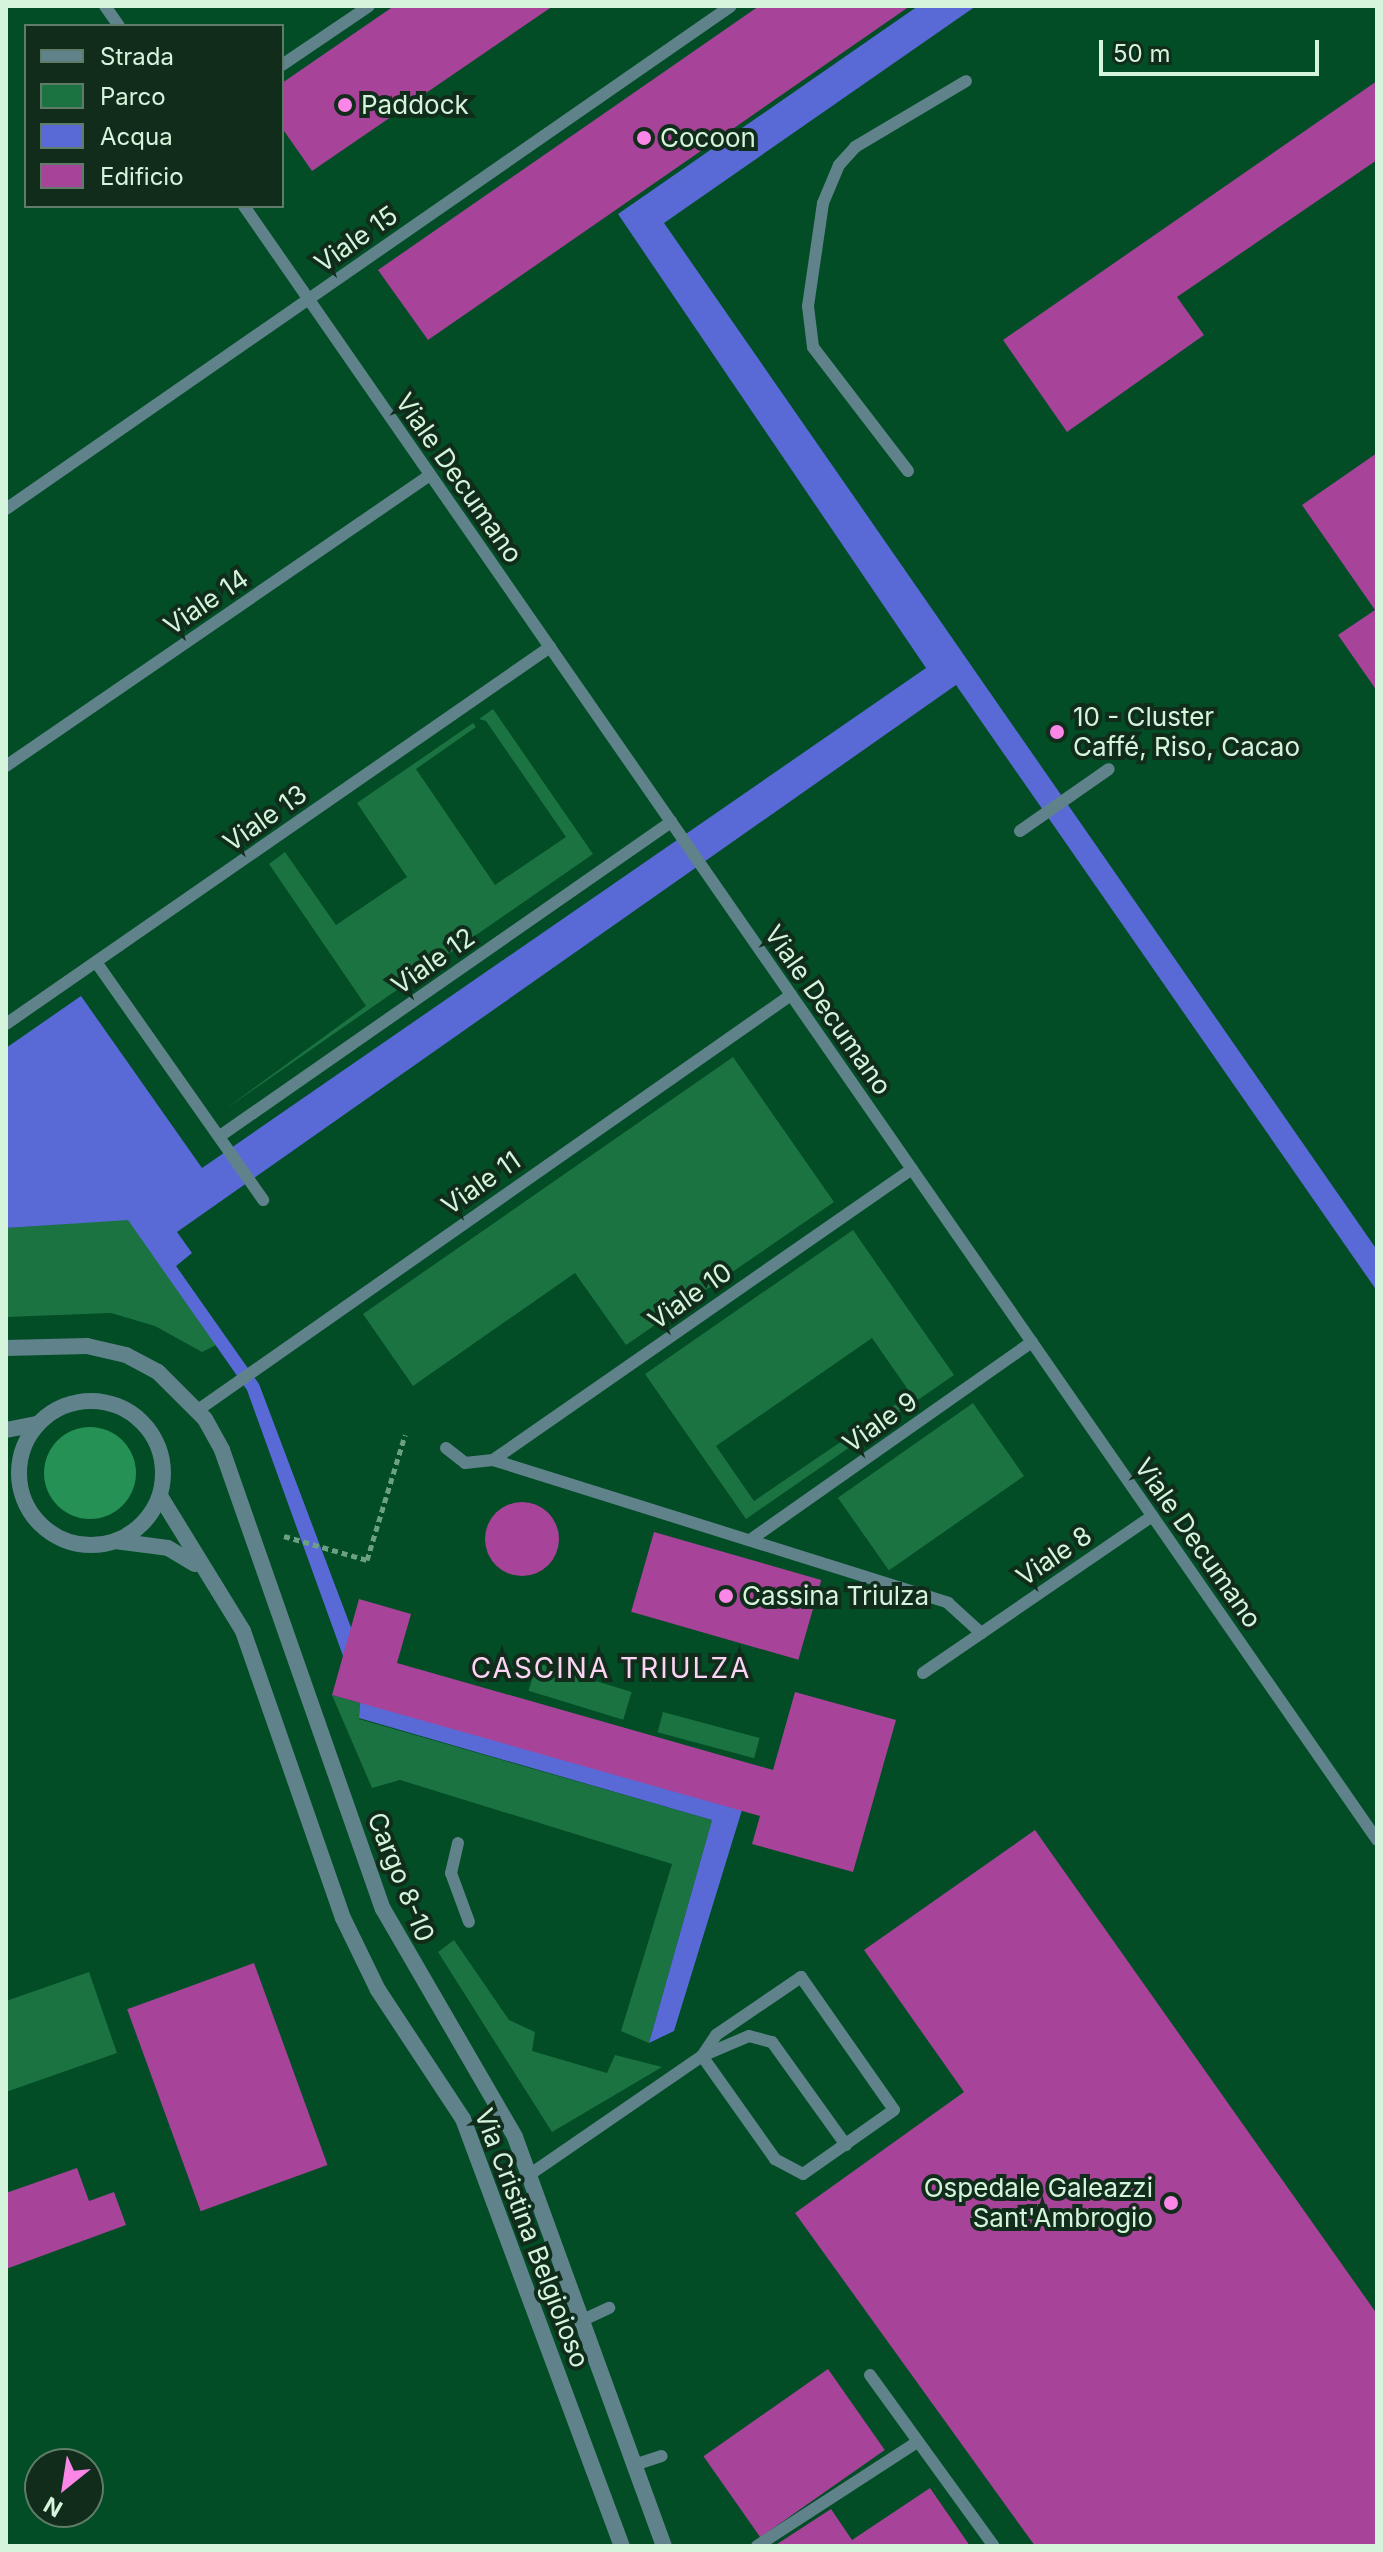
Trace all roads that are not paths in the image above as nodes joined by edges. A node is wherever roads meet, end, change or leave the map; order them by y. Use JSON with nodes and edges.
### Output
{"nodes":[{"id":1,"x":105,"y":6,"type":"edge"},
{"id":2,"x":369,"y":6,"type":"edge"},
{"id":3,"x":731,"y":6,"type":"edge"},
{"id":4,"x":118,"y":24,"type":"edge"},
{"id":5,"x":284,"y":64,"type":"edge"},
{"id":6,"x":966,"y":81,"type":"dead end"},
{"id":7,"x":245,"y":208,"type":"edge"},
{"id":8,"x":308,"y":299,"type":"junction"},
{"id":9,"x":908,"y":471,"type":"dead end"},
{"id":10,"x":430,"y":475,"type":"junction"},
{"id":11,"x":6,"y":509,"type":"edge"},
{"id":12,"x":550,"y":647,"type":"junction"},
{"id":13,"x":7,"y":761,"type":"edge"},
{"id":14,"x":1109,"y":769,"type":"dead end"},
{"id":15,"x":671,"y":822,"type":"junction"},
{"id":16,"x":1020,"y":831,"type":"dead end"},
{"id":17,"x":96,"y":962,"type":"junction"},
{"id":18,"x":791,"y":995,"type":"junction"},
{"id":19,"x":6,"y":1024,"type":"edge"},
{"id":20,"x":220,"y":1136,"type":"junction"},
{"id":21,"x":912,"y":1169,"type":"junction"},
{"id":22,"x":263,"y":1200,"type":"dead end"},
{"id":23,"x":1032,"y":1342,"type":"junction"},
{"id":24,"x":6,"y":1348,"type":"edge"},
{"id":25,"x":198,"y":1410,"type":"junction"},
{"id":26,"x":37,"y":1424,"type":"junction"},
{"id":27,"x":6,"y":1430,"type":"edge"},
{"id":28,"x":446,"y":1448,"type":"dead end"},
{"id":29,"x":493,"y":1460,"type":"junction"},
{"id":30,"x":6,"y":1474,"type":"edge"},
{"id":31,"x":160,"y":1496,"type":"junction"},
{"id":32,"x":24,"y":1501,"type":"junction"},
{"id":33,"x":1152,"y":1516,"type":"junction"},
{"id":34,"x":753,"y":1538,"type":"junction"},
{"id":35,"x":115,"y":1541,"type":"junction"},
{"id":36,"x":200,"y":1566,"type":"junction"},
{"id":37,"x":981,"y":1633,"type":"junction"},
{"id":38,"x":923,"y":1673,"type":"dead end"},
{"id":39,"x":1377,"y":1840,"type":"edge"},
{"id":40,"x":458,"y":1843,"type":"dead end"},
{"id":41,"x":469,"y":1922,"type":"dead end"},
{"id":42,"x":702,"y":2056,"type":"junction"},
{"id":43,"x":846,"y":2145,"type":"junction"},
{"id":44,"x":529,"y":2175,"type":"junction"},
{"id":45,"x":609,"y":2308,"type":"dead end"},
{"id":46,"x":583,"y":2320,"type":"junction"},
{"id":47,"x":870,"y":2375,"type":"dead end"},
{"id":48,"x":917,"y":2442,"type":"junction"},
{"id":49,"x":662,"y":2456,"type":"dead end"},
{"id":50,"x":634,"y":2465,"type":"junction"},
{"id":51,"x":622,"y":2546,"type":"edge"},
{"id":52,"x":664,"y":2546,"type":"edge"},
{"id":53,"x":757,"y":2546,"type":"edge"},
{"id":54,"x":994,"y":2546,"type":"edge"}],
"edges":[{"from":1,"to":4,"type":"lane"},
{"from":2,"to":5,"type":"lane"},
{"from":3,"to":8,"type":"lane","name":"Viale 15"},
{"from":6,"to":9,"type":"lane"},
{"from":7,"to":8,"type":"lane","name":"Viale Decumano"},
{"from":8,"to":10,"type":"lane","name":"Viale Decumano"},
{"from":8,"to":11,"type":"lane","name":"Viale 15"},
{"from":10,"to":12,"type":"lane","name":"Viale Decumano"},
{"from":10,"to":13,"type":"lane","name":"Viale 14"},
{"from":12,"to":15,"type":"lane","name":"Viale Decumano"},
{"from":12,"to":17,"type":"lane","name":"Viale 13"},
{"from":14,"to":16,"type":"lane"},
{"from":15,"to":18,"type":"lane","name":"Viale Decumano"},
{"from":15,"to":20,"type":"lane","name":"Viale 12"},
{"from":17,"to":19,"type":"lane","name":"Viale 13"},
{"from":17,"to":20,"type":"lane"},
{"from":18,"to":21,"type":"lane","name":"Viale Decumano"},
{"from":18,"to":25,"type":"lane","name":"Viale 11"},
{"from":20,"to":22,"type":"lane"},
{"from":21,"to":23,"type":"lane","name":"Viale Decumano"},
{"from":21,"to":29,"type":"lane","name":"Viale 10"},
{"from":23,"to":33,"type":"lane","name":"Viale Decumano"},
{"from":23,"to":34,"type":"lane","name":"Viale 9"},
{"from":24,"to":25,"type":"street","name":"Cargo 8-10"},
{"from":25,"to":44,"type":"street","name":"Cargo 8-10"},
{"from":26,"to":27,"type":"street"},
{"from":26,"to":31,"type":"street"},
{"from":26,"to":32,"type":"street"},
{"from":28,"to":29,"type":"lane"},
{"from":29,"to":34,"type":"lane"},
{"from":30,"to":32,"type":"street"},
{"from":31,"to":35,"type":"street"},
{"from":31,"to":36,"type":"street","name":"Via Cristina Belgioioso"},
{"from":32,"to":35,"type":"street"},
{"from":33,"to":37,"type":"lane","name":"Viale 8"},
{"from":33,"to":39,"type":"lane","name":"Viale Decumano"},
{"from":34,"to":37,"type":"lane"},
{"from":35,"to":36,"type":"street","name":"Via Cristina Belgioioso"},
{"from":36,"to":51,"type":"street","name":"Via Cristina Belgioioso"},
{"from":37,"to":38,"type":"lane","name":"Viale 8"},
{"from":40,"to":41,"type":"lane"},
{"from":42,"to":43,"type":"lane"},
{"from":42,"to":43,"type":"lane"},
{"from":42,"to":43,"type":"lane"},
{"from":42,"to":44,"type":"lane"},
{"from":44,"to":46,"type":"street","name":"Cargo 8-10"},
{"from":45,"to":46,"type":"lane"},
{"from":46,"to":50,"type":"street","name":"Cargo 8-10"},
{"from":47,"to":48,"type":"lane"},
{"from":48,"to":53,"type":"lane"},
{"from":48,"to":54,"type":"lane"},
{"from":49,"to":50,"type":"lane"},
{"from":50,"to":52,"type":"street","name":"Cargo 8-10"}]}
